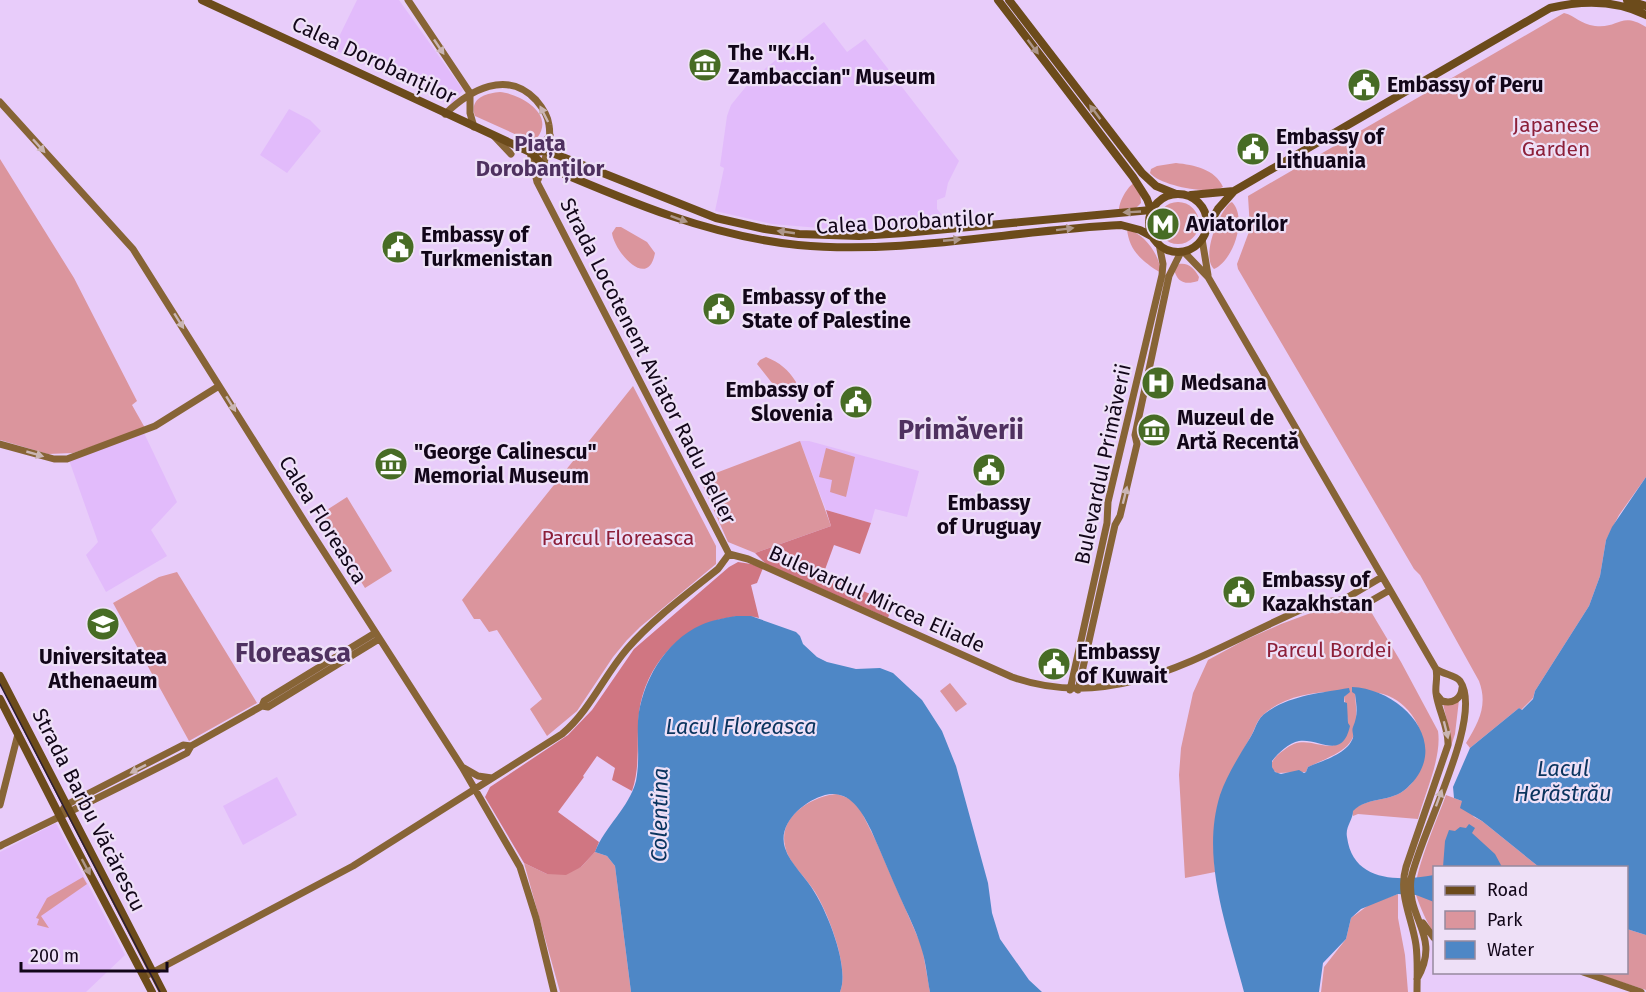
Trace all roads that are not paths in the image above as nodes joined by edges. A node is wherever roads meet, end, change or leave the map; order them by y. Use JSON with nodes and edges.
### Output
{"nodes":[{"id":1,"x":202,"y":0,"type":"edge"},
{"id":2,"x":408,"y":0,"type":"edge"},
{"id":3,"x":998,"y":0,"type":"edge"},
{"id":4,"x":1009,"y":0,"type":"edge"},
{"id":5,"x":1597,"y":0,"type":"edge"},
{"id":6,"x":1606,"y":0,"type":"edge"},
{"id":7,"x":1627,"y":0,"type":"edge"},
{"id":8,"x":1642,"y":0,"type":"edge"},
{"id":9,"x":1561,"y":2,"type":"edge"},
{"id":10,"x":1646,"y":5,"type":"edge"},
{"id":11,"x":1646,"y":15,"type":"edge"},
{"id":12,"x":470,"y":93,"type":"junction"},
{"id":13,"x":0,"y":102,"type":"edge"},
{"id":14,"x":445,"y":114,"type":"junction"},
{"id":15,"x":474,"y":127,"type":"junction"},
{"id":16,"x":550,"y":135,"type":"junction"},
{"id":17,"x":494,"y":136,"type":"junction"},
{"id":18,"x":547,"y":151,"type":"junction"},
{"id":19,"x":530,"y":152,"type":"junction"},
{"id":20,"x":511,"y":154,"type":"dead end"},
{"id":21,"x":543,"y":165,"type":"junction"},
{"id":22,"x":554,"y":169,"type":"junction"},
{"id":23,"x":537,"y":182,"type":"junction"},
{"id":24,"x":1234,"y":191,"type":"junction"},
{"id":25,"x":1176,"y":194,"type":"junction"},
{"id":26,"x":1190,"y":195,"type":"junction"},
{"id":27,"x":1151,"y":210,"type":"junction"},
{"id":28,"x":1208,"y":226,"type":"junction"},
{"id":29,"x":1153,"y":237,"type":"junction"},
{"id":30,"x":1202,"y":239,"type":"junction"},
{"id":31,"x":1159,"y":244,"type":"junction"},
{"id":32,"x":1182,"y":252,"type":"junction"},
{"id":33,"x":1208,"y":277,"type":"junction"},
{"id":34,"x":219,"y":386,"type":"junction"},
{"id":35,"x":0,"y":444,"type":"edge"},
{"id":36,"x":729,"y":554,"type":"junction"},
{"id":37,"x":1384,"y":580,"type":"junction"},
{"id":38,"x":1390,"y":590,"type":"junction"},
{"id":39,"x":1342,"y":600,"type":"junction"},
{"id":40,"x":377,"y":636,"type":"junction"},
{"id":41,"x":1436,"y":669,"type":"junction"},
{"id":42,"x":0,"y":676,"type":"edge"},
{"id":43,"x":1445,"y":676,"type":"junction"},
{"id":44,"x":1438,"y":681,"type":"junction"},
{"id":45,"x":1461,"y":685,"type":"junction"},
{"id":46,"x":1070,"y":690,"type":"junction"},
{"id":47,"x":1078,"y":690,"type":"junction"},
{"id":48,"x":1436,"y":693,"type":"junction"},
{"id":49,"x":0,"y":699,"type":"edge"},
{"id":50,"x":18,"y":734,"type":"junction"},
{"id":51,"x":24,"y":747,"type":"junction"},
{"id":52,"x":13,"y":754,"type":"junction"},
{"id":53,"x":462,"y":766,"type":"junction"},
{"id":54,"x":493,"y":778,"type":"junction"},
{"id":55,"x":476,"y":789,"type":"junction"},
{"id":56,"x":0,"y":806,"type":"edge"},
{"id":57,"x":68,"y":809,"type":"junction"},
{"id":58,"x":59,"y":815,"type":"junction"},
{"id":59,"x":2,"y":843,"type":"edge"},
{"id":60,"x":1410,"y":867,"type":"junction"},
{"id":61,"x":1407,"y":898,"type":"junction"},
{"id":62,"x":1416,"y":914,"type":"junction"},
{"id":63,"x":1433,"y":937,"type":"edge"},
{"id":64,"x":1417,"y":956,"type":"junction"},
{"id":65,"x":1429,"y":959,"type":"junction"},
{"id":66,"x":153,"y":972,"type":"junction"},
{"id":67,"x":1589,"y":974,"type":"edge"},
{"id":68,"x":144,"y":977,"type":"junction"},
{"id":69,"x":1417,"y":979,"type":"junction"},
{"id":70,"x":152,"y":992,"type":"edge"},
{"id":71,"x":163,"y":992,"type":"edge"},
{"id":72,"x":554,"y":992,"type":"edge"},
{"id":73,"x":1417,"y":992,"type":"edge"},
{"id":74,"x":1641,"y":992,"type":"edge"}],
"edges":[{"from":1,"to":14,"type":"main road","name":"Calea Dorobanților"},
{"from":2,"to":12,"type":"street","one_way":true},
{"from":3,"to":27,"type":"main road","one_way":true},
{"from":25,"to":4,"type":"main road","one_way":true},
{"from":5,"to":6,"type":"main road"},
{"from":5,"to":9,"type":"main road"},
{"from":6,"to":11,"type":"main road"},
{"from":7,"to":10,"type":"main road"},
{"from":8,"to":10,"type":"main road"},
{"from":9,"to":24,"type":"main road"},
{"from":12,"to":14,"type":"street"},
{"from":12,"to":15,"type":"street"},
{"from":16,"to":12,"type":"street","one_way":true},
{"from":13,"to":34,"type":"street","name":"Calea Floreasca","one_way":true},
{"from":14,"to":15,"type":"main road","name":"Calea Dorobanților"},
{"from":15,"to":17,"type":"main road","name":"Calea Dorobanților"},
{"from":16,"to":18,"type":"street"},
{"from":16,"to":19,"type":"street"},
{"from":17,"to":19,"type":"main road","name":"Calea Dorobanților"},
{"from":17,"to":20,"type":"street"},
{"from":18,"to":19,"type":"main road","name":"Calea Dorobanților"},
{"from":18,"to":21,"type":"street"},
{"from":27,"to":18,"type":"main road","name":"Calea Dorobanților","one_way":true},
{"from":19,"to":21,"type":"main road","name":"Calea Dorobanților"},
{"from":19,"to":23,"type":"street","name":"Strada Locotenent Aviator Radu Beller"},
{"from":21,"to":22,"type":"main road","name":"Calea Dorobanților"},
{"from":21,"to":23,"type":"street"},
{"from":22,"to":23,"type":"street"},
{"from":22,"to":29,"type":"main road","name":"Calea Dorobanților","one_way":true},
{"from":23,"to":36,"type":"street","name":"Strada Locotenent Aviator Radu Beller"},
{"from":24,"to":26,"type":"main road"},
{"from":24,"to":28,"type":"main road"},
{"from":25,"to":26,"type":"main road"},
{"from":25,"to":27,"type":"main road"},
{"from":26,"to":28,"type":"main road"},
{"from":27,"to":29,"type":"main road"},
{"from":28,"to":30,"type":"main road"},
{"from":29,"to":31,"type":"main road"},
{"from":30,"to":32,"type":"main road"},
{"from":30,"to":33,"type":"street"},
{"from":31,"to":32,"type":"main road"},
{"from":31,"to":46,"type":"street","name":"Bulevardul Primăverii"},
{"from":32,"to":33,"type":"street"},
{"from":47,"to":32,"type":"street","name":"Bulevardul Primăverii","one_way":true},
{"from":33,"to":37,"type":"street"},
{"from":35,"to":34,"type":"street","one_way":true},
{"from":34,"to":40,"type":"street","name":"Calea Floreasca","one_way":true},
{"from":36,"to":46,"type":"street","name":"Bulevardul Mircea Eliade"},
{"from":36,"to":54,"type":"street"},
{"from":37,"to":38,"type":"street"},
{"from":37,"to":39,"type":"street","name":"Bulevardul Mircea Eliade"},
{"from":38,"to":39,"type":"street","name":"Bulevardul Mircea Eliade"},
{"from":38,"to":41,"type":"street"},
{"from":39,"to":47,"type":"street","name":"Bulevardul Mircea Eliade"},
{"from":40,"to":53,"type":"street","name":"Calea Floreasca"},
{"from":40,"to":57,"type":"street"},
{"from":41,"to":43,"type":"street"},
{"from":41,"to":44,"type":"street"},
{"from":42,"to":57,"type":"main road","name":"Strada Barbu Văcărescu"},
{"from":43,"to":44,"type":"street"},
{"from":43,"to":45,"type":"street"},
{"from":44,"to":48,"type":"street"},
{"from":45,"to":48,"type":"street"},
{"from":60,"to":45,"type":"street","one_way":true},
{"from":46,"to":47,"type":"street","name":"Bulevardul Mircea Eliade"},
{"from":48,"to":60,"type":"street","one_way":true},
{"from":49,"to":50,"type":"main road","name":"Strada Barbu Văcărescu"},
{"from":50,"to":51,"type":"main road","name":"Strada Barbu Văcărescu"},
{"from":50,"to":52,"type":"street"},
{"from":51,"to":52,"type":"street"},
{"from":51,"to":58,"type":"main road","name":"Strada Barbu Văcărescu"},
{"from":52,"to":56,"type":"street"},
{"from":53,"to":54,"type":"street"},
{"from":53,"to":55,"type":"street","name":"Calea Floreasca"},
{"from":54,"to":55,"type":"street"},
{"from":55,"to":66,"type":"street"},
{"from":55,"to":72,"type":"street","name":"Calea Floreasca"},
{"from":57,"to":58,"type":"street"},
{"from":57,"to":66,"type":"main road","name":"Strada Barbu Văcărescu"},
{"from":58,"to":59,"type":"street"},
{"from":58,"to":68,"type":"main road","name":"Strada Barbu Văcărescu","one_way":true},
{"from":60,"to":61,"type":"street"},
{"from":61,"to":62,"type":"street"},
{"from":61,"to":64,"type":"street"},
{"from":62,"to":63,"type":"street"},
{"from":62,"to":65,"type":"street"},
{"from":64,"to":65,"type":"street"},
{"from":64,"to":69,"type":"street"},
{"from":65,"to":69,"type":"street"},
{"from":66,"to":68,"type":"street"},
{"from":66,"to":71,"type":"main road","name":"Strada Barbu Văcărescu"},
{"from":67,"to":74,"type":"street"},
{"from":68,"to":70,"type":"main road","name":"Strada Barbu Văcărescu"},
{"from":69,"to":73,"type":"street"}]}
